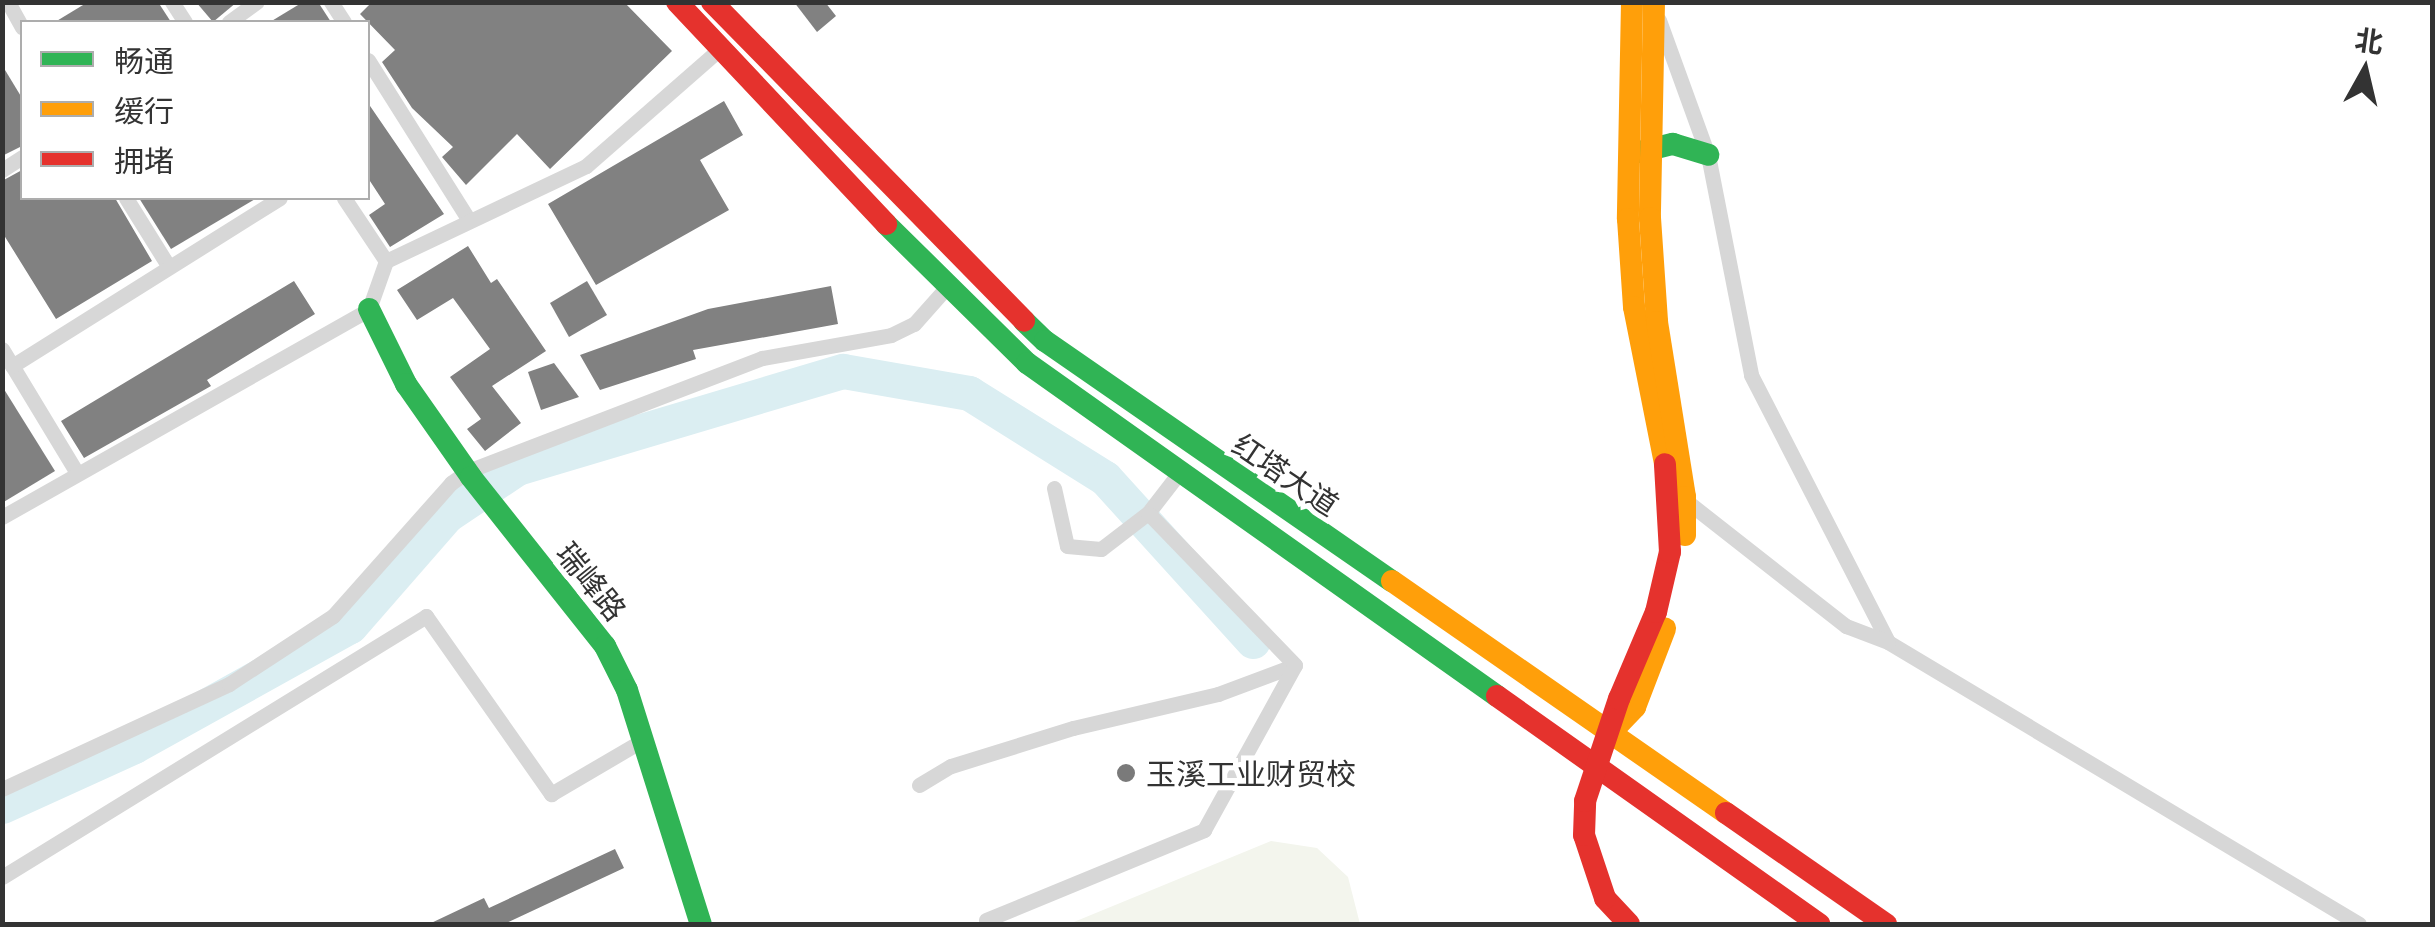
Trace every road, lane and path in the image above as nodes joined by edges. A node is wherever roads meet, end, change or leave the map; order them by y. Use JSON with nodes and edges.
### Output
{"nodes":[{"id":1,"x":257,"y":2,"type":"edge"},
{"id":2,"x":677,"y":2,"type":"edge"},
{"id":3,"x":712,"y":2,"type":"edge"},
{"id":4,"x":1647,"y":4,"type":"edge"},
{"id":5,"x":232,"y":20,"type":"edge"},
{"id":6,"x":721,"y":48,"type":"junction"},
{"id":7,"x":370,"y":63,"type":"edge"},
{"id":8,"x":1650,"y":148,"type":"junction"},
{"id":9,"x":1708,"y":155,"type":"junction"},
{"id":10,"x":1627,"y":162,"type":"junction"},
{"id":11,"x":127,"y":200,"type":"edge"},
{"id":12,"x":277,"y":200,"type":"edge"},
{"id":13,"x":345,"y":200,"type":"edge"},
{"id":14,"x":468,"y":219,"type":"junction"},
{"id":15,"x":386,"y":261,"type":"junction"},
{"id":16,"x":169,"y":267,"type":"junction"},
{"id":17,"x":946,"y":288,"type":"junction"},
{"id":18,"x":369,"y":309,"type":"junction"},
{"id":19,"x":2,"y":349,"type":"edge"},
{"id":20,"x":12,"y":366,"type":"junction"},
{"id":21,"x":77,"y":473,"type":"junction"},
{"id":22,"x":1179,"y":473,"type":"junction"},
{"id":23,"x":470,"y":474,"type":"junction"},
{"id":24,"x":1054,"y":488,"type":"dead end"},
{"id":25,"x":1677,"y":495,"type":"junction"},
{"id":26,"x":1146,"y":514,"type":"junction"},
{"id":27,"x":2,"y":517,"type":"edge"},
{"id":28,"x":1888,"y":642,"type":"junction"},
{"id":29,"x":1295,"y":666,"type":"junction"},
{"id":30,"x":1612,"y":731,"type":"junction"},
{"id":31,"x":643,"y":740,"type":"junction"},
{"id":32,"x":1594,"y":765,"type":"junction"},
{"id":33,"x":919,"y":785,"type":"dead end"},
{"id":34,"x":2,"y":789,"type":"edge"},
{"id":35,"x":2,"y":877,"type":"edge"},
{"id":36,"x":986,"y":920,"type":"dead end"},
{"id":37,"x":701,"y":924,"type":"edge"},
{"id":38,"x":1629,"y":924,"type":"edge"},
{"id":39,"x":1819,"y":924,"type":"edge"},
{"id":40,"x":1886,"y":924,"type":"edge"},
{"id":41,"x":2358,"y":924,"type":"edge"}],
"edges":[{"from":1,"to":5,"type":"street"},
{"from":2,"to":6,"type":"main road","name":"红塔大道"},
{"from":3,"to":30,"type":"main road","name":"红塔大道"},
{"from":4,"to":8,"type":"main road"},
{"from":4,"to":9,"type":"street"},
{"from":4,"to":10,"type":"main road"},
{"from":6,"to":14,"type":"street"},
{"from":6,"to":17,"type":"main road","name":"红塔大道"},
{"from":7,"to":14,"type":"street"},
{"from":8,"to":9,"type":"main road"},
{"from":8,"to":10,"type":"main road"},
{"from":8,"to":25,"type":"main road"},
{"from":9,"to":28,"type":"street"},
{"from":10,"to":25,"type":"main road"},
{"from":11,"to":16,"type":"street"},
{"from":12,"to":16,"type":"street"},
{"from":13,"to":15,"type":"street"},
{"from":14,"to":15,"type":"street"},
{"from":15,"to":18,"type":"street"},
{"from":16,"to":20,"type":"street"},
{"from":17,"to":22,"type":"main road","name":"红塔大道"},
{"from":17,"to":23,"type":"street"},
{"from":18,"to":21,"type":"street"},
{"from":18,"to":23,"type":"main road","name":"瑞峰路"},
{"from":19,"to":20,"type":"street"},
{"from":20,"to":21,"type":"street"},
{"from":21,"to":27,"type":"street"},
{"from":22,"to":26,"type":"street"},
{"from":22,"to":32,"type":"main road","name":"红塔大道"},
{"from":23,"to":31,"type":"main road","name":"瑞峰路"},
{"from":23,"to":34,"type":"street"},
{"from":24,"to":26,"type":"street"},
{"from":25,"to":28,"type":"street"},
{"from":25,"to":30,"type":"main road"},
{"from":26,"to":29,"type":"street"},
{"from":28,"to":41,"type":"street"},
{"from":29,"to":33,"type":"street"},
{"from":29,"to":36,"type":"street"},
{"from":30,"to":32,"type":"main road"},
{"from":30,"to":40,"type":"main road","name":"红塔大道"},
{"from":31,"to":35,"type":"street"},
{"from":31,"to":37,"type":"main road","name":"瑞峰路"},
{"from":32,"to":38,"type":"main road"},
{"from":32,"to":39,"type":"main road","name":"红塔大道"}]}
